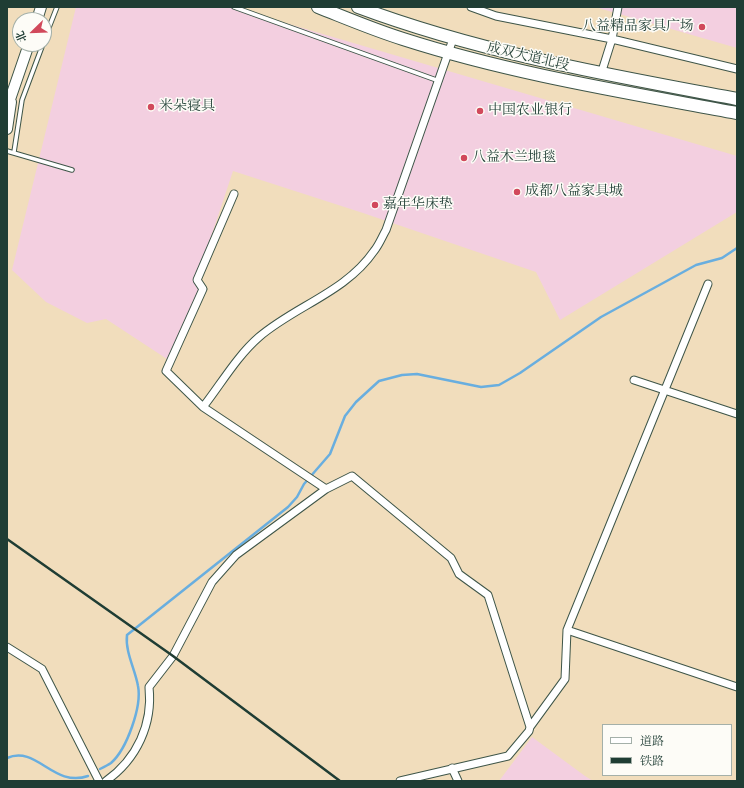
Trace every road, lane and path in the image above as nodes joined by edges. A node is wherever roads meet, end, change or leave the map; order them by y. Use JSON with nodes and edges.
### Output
{"nodes":[{"id":1,"x":57,"y":7,"type":"edge"},
{"id":2,"x":234,"y":7,"type":"edge"},
{"id":3,"x":318,"y":7,"type":"edge"},
{"id":4,"x":471,"y":7,"type":"edge"},
{"id":5,"x":618,"y":7,"type":"edge"},
{"id":6,"x":364,"y":8,"type":"edge"},
{"id":7,"x":52,"y":20,"type":"edge"},
{"id":8,"x":453,"y":39,"type":"junction"},
{"id":9,"x":612,"y":39,"type":"junction"},
{"id":10,"x":26,"y":52,"type":"edge"},
{"id":11,"x":40,"y":52,"type":"edge"},
{"id":12,"x":449,"y":52,"type":"junction"},
{"id":13,"x":737,"y":69,"type":"edge"},
{"id":14,"x":601,"y":74,"type":"junction"},
{"id":15,"x":439,"y":81,"type":"junction"},
{"id":16,"x":11,"y":95,"type":"junction"},
{"id":17,"x":737,"y":99,"type":"edge"},
{"id":18,"x":7,"y":108,"type":"edge"},
{"id":19,"x":737,"y":113,"type":"edge"},
{"id":20,"x":7,"y":129,"type":"edge"},
{"id":21,"x":7,"y":151,"type":"edge"},
{"id":22,"x":14,"y":152,"type":"junction"},
{"id":23,"x":72,"y":170,"type":"dead end"},
{"id":24,"x":234,"y":194,"type":"dead end"},
{"id":25,"x":708,"y":284,"type":"dead end"},
{"id":26,"x":634,"y":380,"type":"dead end"},
{"id":27,"x":664,"y":390,"type":"junction"},
{"id":28,"x":204,"y":407,"type":"junction"},
{"id":29,"x":737,"y":414,"type":"edge"},
{"id":30,"x":326,"y":489,"type":"junction"},
{"id":31,"x":567,"y":630,"type":"junction"},
{"id":32,"x":7,"y":647,"type":"edge"},
{"id":33,"x":737,"y":687,"type":"edge"},
{"id":34,"x":530,"y":727,"type":"junction"},
{"id":35,"x":452,"y":768,"type":"junction"},
{"id":36,"x":99,"y":781,"type":"edge"},
{"id":37,"x":106,"y":781,"type":"edge"},
{"id":38,"x":400,"y":781,"type":"edge"},
{"id":39,"x":458,"y":781,"type":"edge"}],
"edges":[{"from":1,"to":7,"type":"lane"},
{"from":2,"to":15,"type":"lane"},
{"from":3,"to":12,"type":"main road","name":"成双大道北段"},
{"from":4,"to":9,"type":"street"},
{"from":5,"to":9,"type":"street"},
{"from":6,"to":8,"type":"main road","name":"成双大道北段"},
{"from":8,"to":12,"type":"street"},
{"from":8,"to":14,"type":"main road","name":"成双大道北段"},
{"from":9,"to":13,"type":"street"},
{"from":9,"to":14,"type":"street"},
{"from":10,"to":16,"type":"main road"},
{"from":11,"to":22,"type":"lane"},
{"from":12,"to":15,"type":"street"},
{"from":12,"to":19,"type":"main road","name":"成双大道北段"},
{"from":14,"to":17,"type":"main road","name":"成双大道北段"},
{"from":15,"to":28,"type":"street"},
{"from":16,"to":18,"type":"main road"},
{"from":16,"to":20,"type":"main road"},
{"from":21,"to":22,"type":"lane"},
{"from":22,"to":23,"type":"lane"},
{"from":24,"to":28,"type":"street"},
{"from":25,"to":27,"type":"street"},
{"from":26,"to":27,"type":"street"},
{"from":27,"to":29,"type":"street"},
{"from":27,"to":31,"type":"street"},
{"from":28,"to":30,"type":"street"},
{"from":30,"to":34,"type":"street"},
{"from":30,"to":37,"type":"street"},
{"from":31,"to":33,"type":"street"},
{"from":31,"to":34,"type":"street"},
{"from":32,"to":36,"type":"street"},
{"from":34,"to":35,"type":"street"},
{"from":35,"to":38,"type":"street"},
{"from":35,"to":39,"type":"street"}]}
